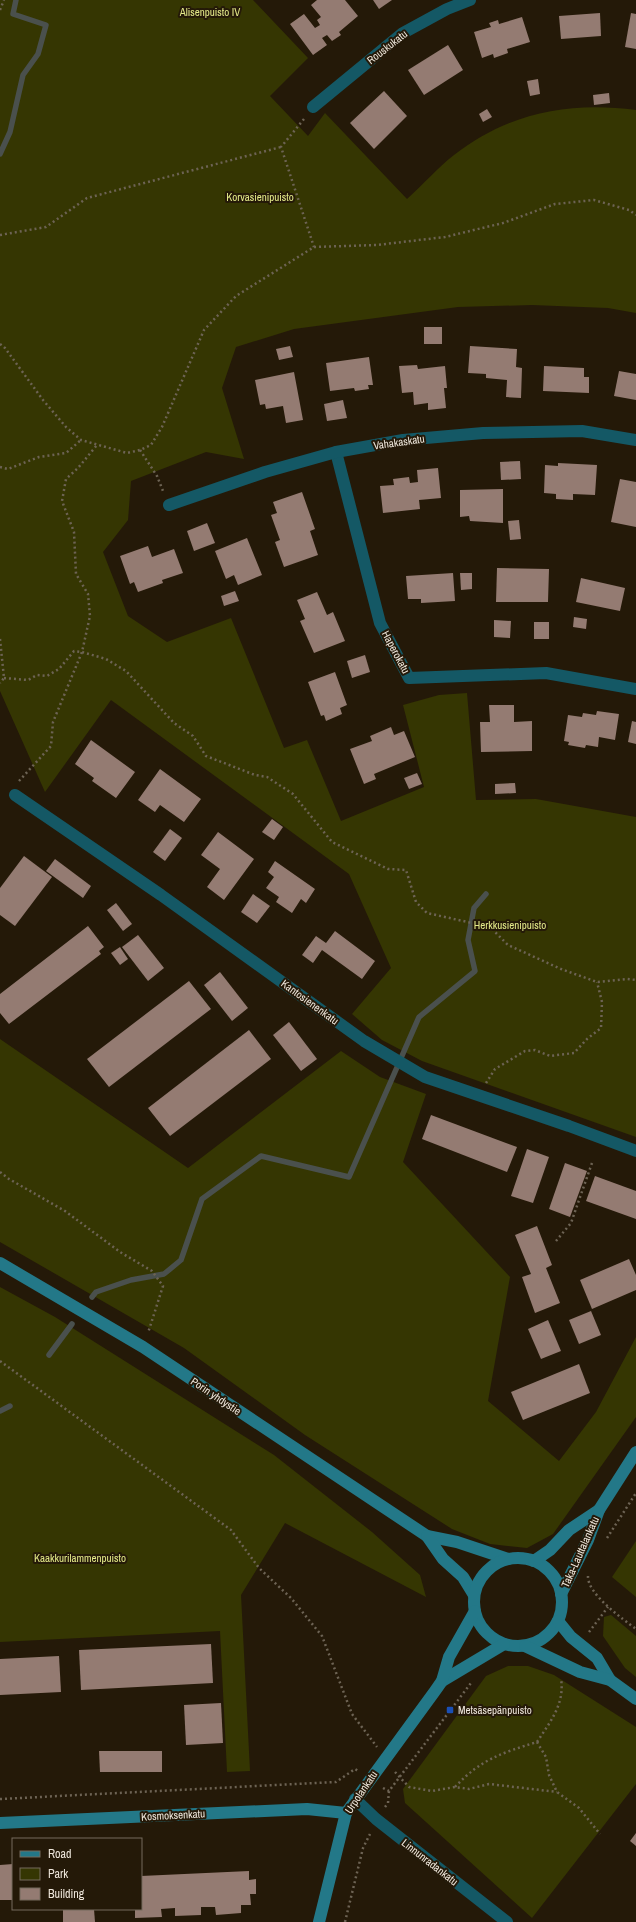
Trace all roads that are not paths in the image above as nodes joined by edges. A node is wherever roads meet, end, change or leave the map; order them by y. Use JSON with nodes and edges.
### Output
{"nodes":[{"id":1,"x":470,"y":0,"type":"edge"},
{"id":2,"x":313,"y":107,"type":"road end"},
{"id":3,"x":636,"y":440,"type":"edge"},
{"id":4,"x":336,"y":452,"type":"junction"},
{"id":5,"x":169,"y":505,"type":"road end"},
{"id":6,"x":636,"y":689,"type":"edge"},
{"id":7,"x":15,"y":795,"type":"dead end"},
{"id":8,"x":636,"y":1151,"type":"edge"},
{"id":9,"x":0,"y":1263,"type":"edge"},
{"id":10,"x":636,"y":1452,"type":"edge"},
{"id":11,"x":599,"y":1510,"type":"junction"},
{"id":12,"x":428,"y":1536,"type":"junction"},
{"id":13,"x":508,"y":1559,"type":"junction"},
{"id":14,"x":534,"y":1561,"type":"junction"},
{"id":15,"x":561,"y":1594,"type":"junction"},
{"id":16,"x":474,"y":1595,"type":"junction"},
{"id":17,"x":474,"y":1611,"type":"junction"},
{"id":18,"x":558,"y":1621,"type":"junction"},
{"id":19,"x":504,"y":1644,"type":"junction"},
{"id":20,"x":525,"y":1646,"type":"junction"},
{"id":21,"x":610,"y":1680,"type":"junction"},
{"id":22,"x":442,"y":1681,"type":"junction"},
{"id":23,"x":636,"y":1699,"type":"edge"},
{"id":24,"x":355,"y":1799,"type":"junction"},
{"id":25,"x":346,"y":1813,"type":"junction"},
{"id":26,"x":0,"y":1823,"type":"edge"},
{"id":27,"x":319,"y":1922,"type":"edge"},
{"id":28,"x":507,"y":1922,"type":"edge"}],
"edges":[{"from":1,"to":2,"type":"street","name":"Rouskukatu"},
{"from":3,"to":4,"type":"street","name":"Vahakaskatu"},
{"from":4,"to":5,"type":"street","name":"Vahakaskatu"},
{"from":4,"to":6,"type":"street","name":"Haperokatu"},
{"from":7,"to":8,"type":"street","name":"Kantosienenkatu"},
{"from":9,"to":12,"type":"main road","name":"Porin yhdystie"},
{"from":10,"to":11,"type":"main road","name":"Taka-Lauttalankatu"},
{"from":11,"to":14,"type":"main road","name":"Taka-Lauttalankatu"},
{"from":11,"to":15,"type":"main road","name":"Taka-Lauttalankatu"},
{"from":12,"to":13,"type":"main road","name":"Porin yhdystie"},
{"from":12,"to":16,"type":"main road","name":"Porin yhdystie"},
{"from":13,"to":14,"type":"main road"},
{"from":13,"to":16,"type":"main road"},
{"from":14,"to":15,"type":"main road"},
{"from":15,"to":18,"type":"main road"},
{"from":16,"to":17,"type":"main road"},
{"from":17,"to":19,"type":"main road"},
{"from":17,"to":22,"type":"main road","name":"Urpolankatu"},
{"from":18,"to":20,"type":"main road"},
{"from":18,"to":21,"type":"main road"},
{"from":19,"to":20,"type":"main road"},
{"from":19,"to":22,"type":"main road","name":"Urpolankatu"},
{"from":20,"to":21,"type":"main road"},
{"from":21,"to":23,"type":"main road"},
{"from":22,"to":24,"type":"main road","name":"Urpolankatu"},
{"from":24,"to":25,"type":"main road","name":"Urpolankatu"},
{"from":24,"to":28,"type":"street","name":"Linnunradankatu"},
{"from":25,"to":26,"type":"main road","name":"Kosmoksenkatu"},
{"from":25,"to":27,"type":"main road","name":"Urpolankatu"}]}
